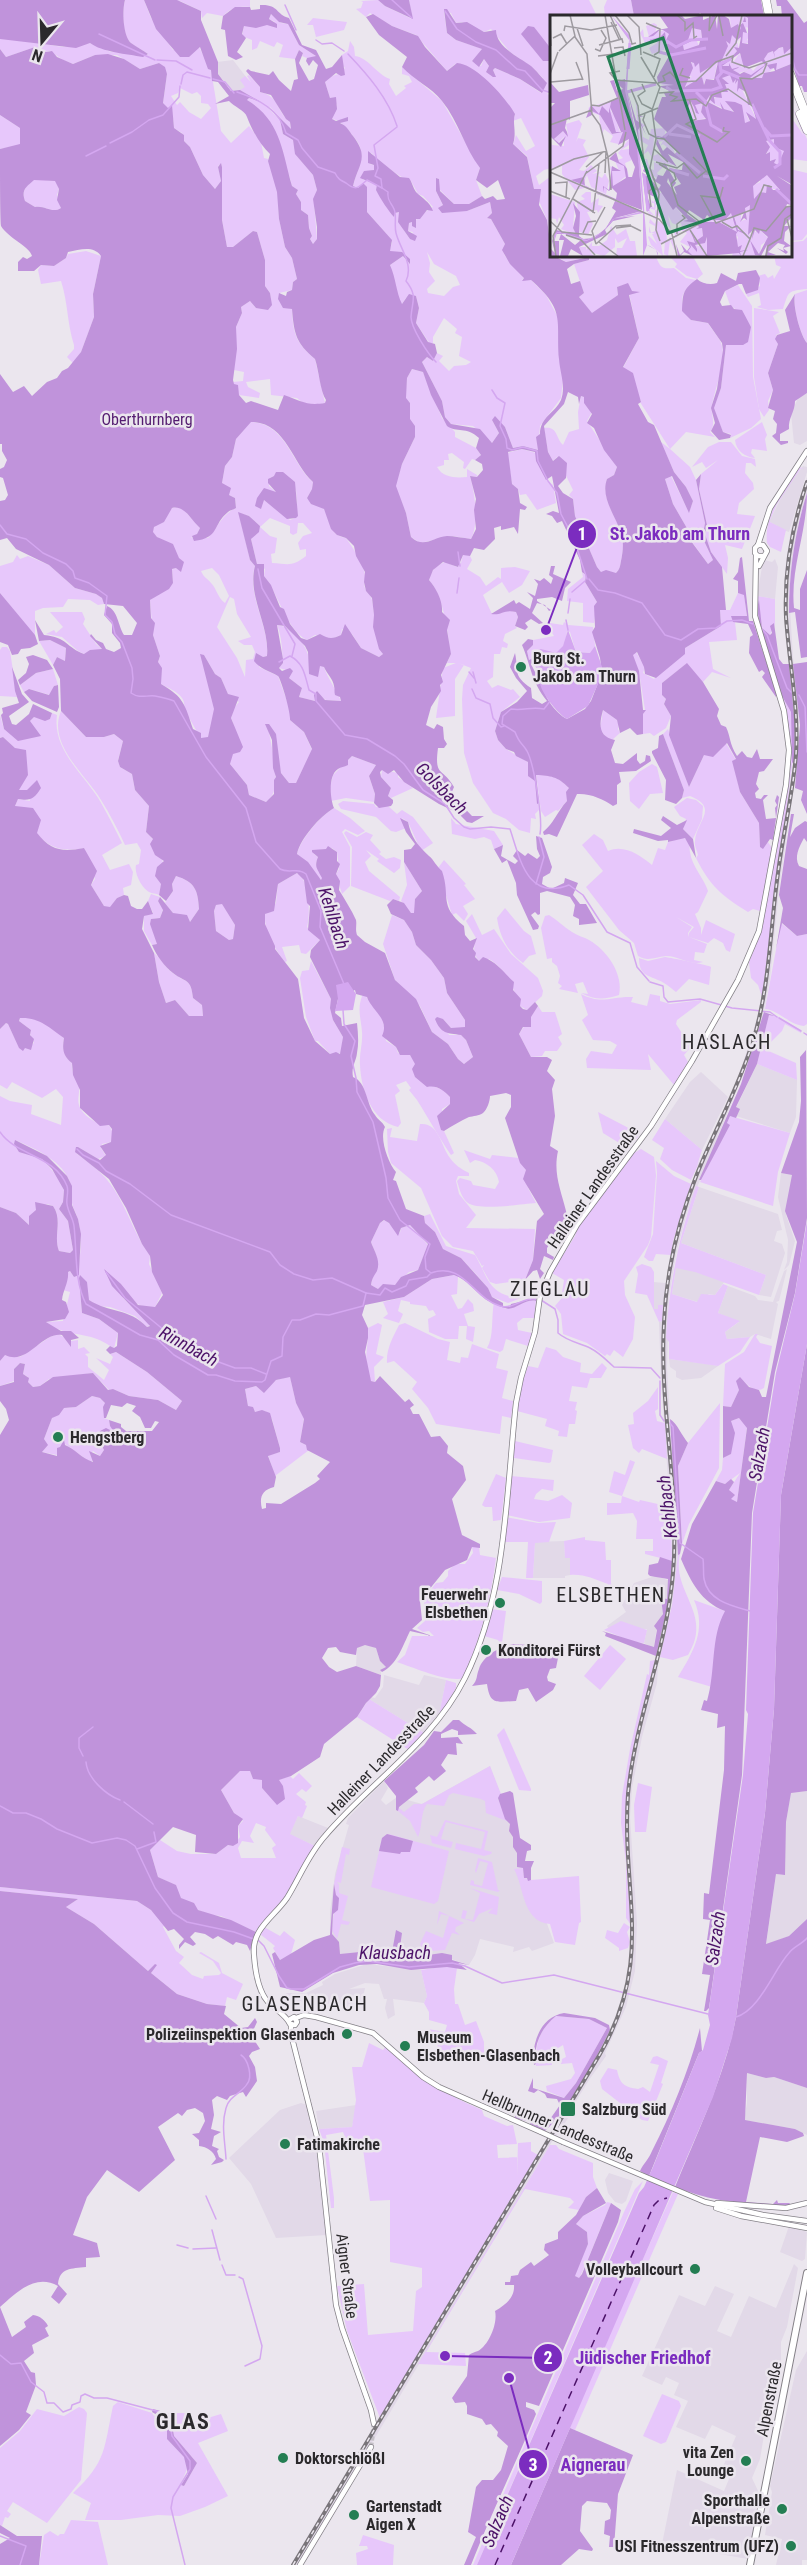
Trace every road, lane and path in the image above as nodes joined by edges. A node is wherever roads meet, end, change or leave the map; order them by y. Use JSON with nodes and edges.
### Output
{"nodes":[{"id":1,"x":766,"y":0,"type":"edge"},
{"id":2,"x":771,"y":0,"type":"edge"},
{"id":3,"x":769,"y":15,"type":"edge"},
{"id":4,"x":774,"y":15,"type":"edge"},
{"id":5,"x":792,"y":79,"type":"edge"},
{"id":6,"x":792,"y":95,"type":"edge"},
{"id":7,"x":807,"y":117,"type":"edge"},
{"id":8,"x":807,"y":130,"type":"edge"},
{"id":9,"x":807,"y":451,"type":"edge"},
{"id":10,"x":764,"y":532,"type":"junction"},
{"id":11,"x":758,"y":545,"type":"junction"},
{"id":12,"x":765,"y":546,"type":"junction"},
{"id":13,"x":756,"y":555,"type":"junction"},
{"id":14,"x":764,"y":556,"type":"junction"},
{"id":15,"x":757,"y":572,"type":"junction"},
{"id":16,"x":293,"y":2021,"type":"junction"},
{"id":17,"x":705,"y":2202,"type":"junction"},
{"id":18,"x":807,"y":2203,"type":"edge"},
{"id":19,"x":807,"y":2221,"type":"edge"},
{"id":20,"x":807,"y":2228,"type":"edge"},
{"id":21,"x":807,"y":2273,"type":"edge"},
{"id":22,"x":374,"y":2424,"type":"tunnel mouth"},
{"id":23,"x":371,"y":2447,"type":"tunnel mouth"},
{"id":24,"x":300,"y":2565,"type":"edge"},
{"id":25,"x":750,"y":2565,"type":"edge"}],
"edges":[{"from":1,"to":3,"type":"highway"},
{"from":2,"to":4,"type":"highway"},
{"from":5,"to":7,"type":"highway"},
{"from":6,"to":8,"type":"highway"},
{"from":9,"to":10,"type":"main road","name":"Halleiner Landesstraße"},
{"from":10,"to":11,"type":"main road","name":"Halleiner Landesstraße"},
{"from":10,"to":12,"type":"main road","name":"Halleiner Landesstraße"},
{"from":11,"to":12,"type":"main road"},
{"from":11,"to":13,"type":"main road","name":"Halleiner Landesstraße"},
{"from":12,"to":14,"type":"main road","name":"Halleiner Landesstraße"},
{"from":13,"to":14,"type":"main road"},
{"from":13,"to":15,"type":"main road","name":"Halleiner Landesstraße"},
{"from":14,"to":15,"type":"main road","name":"Halleiner Landesstraße"},
{"from":15,"to":16,"type":"main road","name":"Halleiner Landesstraße"},
{"from":16,"to":17,"type":"main road","name":"Hellbrunner Landesstraße","bridge":true},
{"from":16,"to":22,"type":"main road","name":"Aigner Straße"},
{"from":17,"to":18,"type":"main road","name":"Hellbrunner Landesstraße"},
{"from":17,"to":19,"type":"main road","name":"Hellbrunner Landesstraße"},
{"from":17,"to":20,"type":"main road","name":"Hellbrunner Landesstraße"},
{"from":21,"to":25,"type":"main road","name":"Alpenstraße"},
{"from":23,"to":24,"type":"main road"}]}
